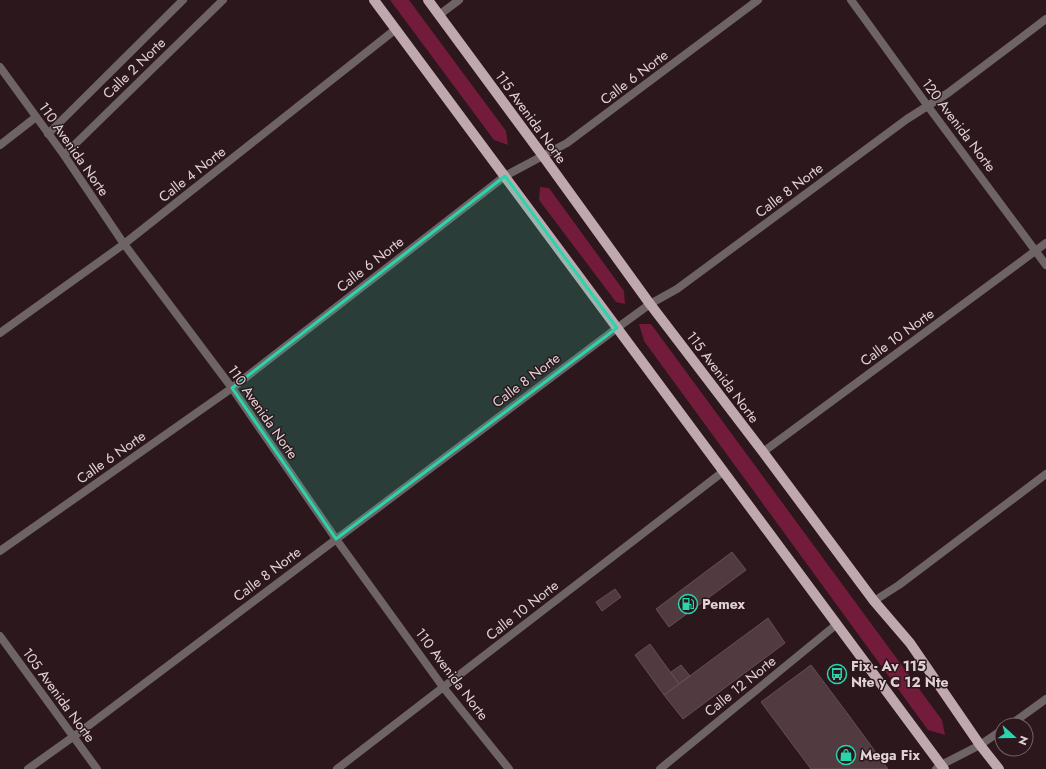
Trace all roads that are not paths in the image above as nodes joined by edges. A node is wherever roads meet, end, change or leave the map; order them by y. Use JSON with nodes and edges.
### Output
{"nodes":[{"id":1,"x":183,"y":0,"type":"edge"},
{"id":2,"x":223,"y":0,"type":"edge"},
{"id":3,"x":374,"y":0,"type":"edge"},
{"id":4,"x":428,"y":0,"type":"edge"},
{"id":5,"x":459,"y":0,"type":"edge"},
{"id":6,"x":758,"y":0,"type":"edge"},
{"id":7,"x":851,"y":0,"type":"edge"},
{"id":8,"x":438,"y":15,"type":"junction"},
{"id":9,"x":1046,"y":19,"type":"edge"},
{"id":10,"x":396,"y":29,"type":"junction"},
{"id":11,"x":0,"y":67,"type":"edge"},
{"id":12,"x":928,"y":105,"type":"junction"},
{"id":13,"x":36,"y":117,"type":"junction"},
{"id":14,"x":48,"y":134,"type":"junction"},
{"id":15,"x":0,"y":145,"type":"edge"},
{"id":16,"x":64,"y":155,"type":"junction"},
{"id":17,"x":543,"y":156,"type":"junction"},
{"id":18,"x":505,"y":176,"type":"junction"},
{"id":19,"x":1046,"y":243,"type":"edge"},
{"id":20,"x":124,"y":244,"type":"junction"},
{"id":21,"x":1036,"y":250,"type":"junction"},
{"id":22,"x":1046,"y":265,"type":"edge"},
{"id":23,"x":650,"y":304,"type":"junction"},
{"id":24,"x":617,"y":328,"type":"junction"},
{"id":25,"x":0,"y":333,"type":"edge"},
{"id":26,"x":232,"y":388,"type":"junction"},
{"id":27,"x":763,"y":452,"type":"junction"},
{"id":28,"x":724,"y":471,"type":"junction"},
{"id":29,"x":1046,"y":474,"type":"edge"},
{"id":30,"x":336,"y":539,"type":"junction"},
{"id":31,"x":0,"y":551,"type":"edge"},
{"id":32,"x":874,"y":601,"type":"junction"},
{"id":33,"x":837,"y":624,"type":"junction"},
{"id":34,"x":0,"y":636,"type":"edge"},
{"id":35,"x":443,"y":687,"type":"junction"},
{"id":36,"x":1046,"y":699,"type":"edge"},
{"id":37,"x":1021,"y":717,"type":"edge"},
{"id":38,"x":994,"y":735,"type":"edge"},
{"id":39,"x":73,"y":736,"type":"junction"},
{"id":40,"x":980,"y":745,"type":"junction"},
{"id":41,"x":941,"y":768,"type":"edge"},
{"id":42,"x":28,"y":769,"type":"edge"},
{"id":43,"x":97,"y":769,"type":"edge"},
{"id":44,"x":336,"y":769,"type":"edge"},
{"id":45,"x":508,"y":769,"type":"edge"},
{"id":46,"x":660,"y":769,"type":"edge"},
{"id":47,"x":999,"y":769,"type":"edge"}],
"edges":[{"from":1,"to":14,"type":"street","name":"Calle 2 Norte"},
{"from":2,"to":16,"type":"street","name":"Calle 2 Norte"},
{"from":3,"to":10,"type":"main road"},
{"from":4,"to":8,"type":"main road","name":"115 Avenida Norte"},
{"from":5,"to":8,"type":"street"},
{"from":6,"to":17,"type":"street","name":"Calle 6 Norte"},
{"from":7,"to":12,"type":"street","name":"120 Avenida Norte"},
{"from":8,"to":17,"type":"main road","name":"115 Avenida Norte"},
{"from":9,"to":12,"type":"street","name":"Calle 8 Norte"},
{"from":10,"to":18,"type":"main road"},
{"from":10,"to":20,"type":"street","name":"Calle 4 Norte"},
{"from":11,"to":13,"type":"street","name":"110 Avenida Norte"},
{"from":12,"to":21,"type":"street","name":"120 Avenida Norte"},
{"from":12,"to":23,"type":"street","name":"Calle 8 Norte"},
{"from":13,"to":14,"type":"street","name":"110 Avenida Norte"},
{"from":13,"to":15,"type":"street"},
{"from":14,"to":16,"type":"street","name":"110 Avenida Norte"},
{"from":16,"to":20,"type":"street","name":"110 Avenida Norte"},
{"from":17,"to":18,"type":"street","name":"Calle 6 Norte"},
{"from":17,"to":23,"type":"main road","name":"115 Avenida Norte"},
{"from":18,"to":24,"type":"main road"},
{"from":18,"to":26,"type":"street","name":"Calle 6 Norte"},
{"from":19,"to":21,"type":"street","name":"Calle 10 Norte"},
{"from":20,"to":25,"type":"street","name":"Calle 4 Norte"},
{"from":20,"to":26,"type":"street","name":"110 Avenida Norte"},
{"from":21,"to":22,"type":"street","name":"120 Avenida Norte"},
{"from":21,"to":27,"type":"street","name":"Calle 10 Norte"},
{"from":23,"to":24,"type":"street","name":"Calle 8 Norte"},
{"from":23,"to":27,"type":"main road","name":"115 Avenida Norte"},
{"from":24,"to":28,"type":"main road"},
{"from":24,"to":30,"type":"street","name":"Calle 8 Norte"},
{"from":26,"to":30,"type":"street","name":"110 Avenida Norte"},
{"from":26,"to":31,"type":"street","name":"Calle 6 Norte"},
{"from":27,"to":32,"type":"main road","name":"115 Avenida Norte"},
{"from":28,"to":33,"type":"main road"},
{"from":28,"to":35,"type":"street","name":"Calle 10 Norte"},
{"from":29,"to":32,"type":"street"},
{"from":30,"to":35,"type":"street","name":"110 Avenida Norte"},
{"from":30,"to":39,"type":"street","name":"Calle 8 Norte"},
{"from":32,"to":40,"type":"main road","name":"115 Avenida Norte"},
{"from":33,"to":41,"type":"main road"},
{"from":33,"to":46,"type":"street","name":"Calle 12 Norte"},
{"from":34,"to":39,"type":"street","name":"105 Avenida Norte"},
{"from":35,"to":44,"type":"street","name":"Calle 10 Norte"},
{"from":35,"to":45,"type":"street","name":"110 Avenida Norte"},
{"from":36,"to":37,"type":"street"},
{"from":38,"to":40,"type":"street"},
{"from":39,"to":42,"type":"street","name":"Calle 8 Norte"},
{"from":39,"to":43,"type":"street","name":"105 Avenida Norte"},
{"from":40,"to":41,"type":"street"},
{"from":40,"to":47,"type":"main road","name":"115 Avenida Norte"}]}
